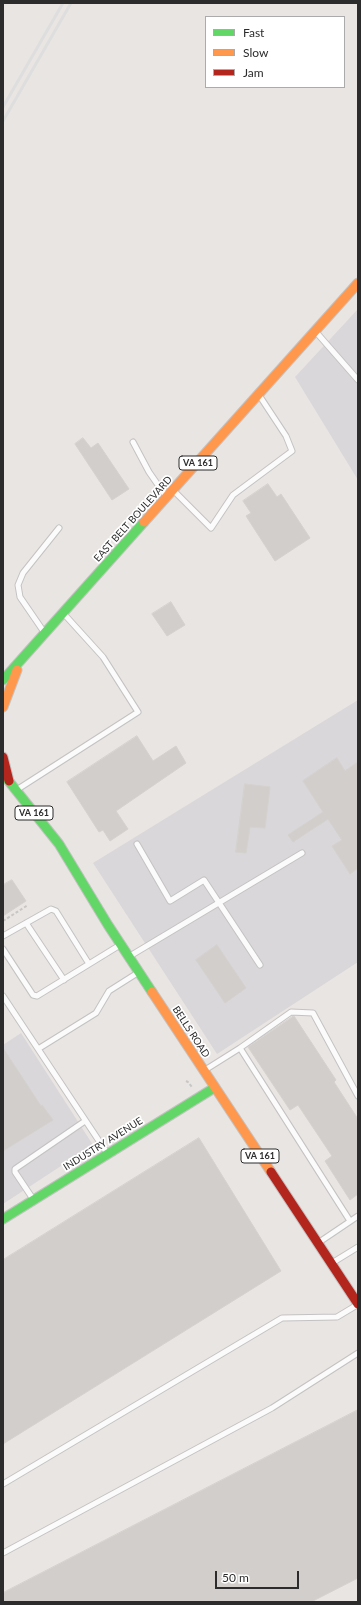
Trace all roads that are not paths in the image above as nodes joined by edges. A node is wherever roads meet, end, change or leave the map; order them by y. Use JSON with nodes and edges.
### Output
{"nodes":[{"id":1,"x":358,"y":283,"type":"edge"},
{"id":2,"x":315,"y":331,"type":"junction"},
{"id":3,"x":358,"y":380,"type":"edge"},
{"id":4,"x":258,"y":395,"type":"junction"},
{"id":5,"x":133,"y":442,"type":"dead end"},
{"id":6,"x":170,"y":494,"type":"junction"},
{"id":7,"x":59,"y":528,"type":"dead end"},
{"id":8,"x":64,"y":613,"type":"junction"},
{"id":9,"x":45,"y":634,"type":"junction"},
{"id":10,"x":20,"y":662,"type":"junction"},
{"id":11,"x":3,"y":680,"type":"edge"},
{"id":12,"x":3,"y":706,"type":"edge"},
{"id":13,"x":3,"y":757,"type":"edge"},
{"id":14,"x":6,"y":777,"type":"edge"},
{"id":15,"x":16,"y":790,"type":"junction"},
{"id":16,"x":137,"y":844,"type":"dead end"},
{"id":17,"x":302,"y":853,"type":"dead end"},
{"id":18,"x":220,"y":903,"type":"junction"},
{"id":19,"x":26,"y":923,"type":"junction"},
{"id":20,"x":3,"y":936,"type":"edge"},
{"id":21,"x":121,"y":944,"type":"junction"},
{"id":22,"x":3,"y":949,"type":"edge"},
{"id":23,"x":129,"y":957,"type":"junction"},
{"id":24,"x":89,"y":964,"type":"junction"},
{"id":25,"x":260,"y":965,"type":"dead end"},
{"id":26,"x":139,"y":972,"type":"junction"},
{"id":27,"x":64,"y":980,"type":"junction"},
{"id":28,"x":3,"y":996,"type":"edge"},
{"id":29,"x":240,"y":1048,"type":"junction"},
{"id":30,"x":38,"y":1049,"type":"junction"},
{"id":31,"x":204,"y":1071,"type":"junction"},
{"id":32,"x":214,"y":1088,"type":"junction"},
{"id":33,"x":358,"y":1096,"type":"edge"},
{"id":34,"x":85,"y":1121,"type":"junction"},
{"id":35,"x":107,"y":1154,"type":"junction"},
{"id":36,"x":33,"y":1200,"type":"junction"},
{"id":37,"x":358,"y":1216,"type":"edge"},
{"id":38,"x":3,"y":1219,"type":"edge"},
{"id":39,"x":350,"y":1221,"type":"junction"},
{"id":40,"x":317,"y":1243,"type":"junction"},
{"id":41,"x":358,"y":1247,"type":"edge"},
{"id":42,"x":331,"y":1264,"type":"junction"},
{"id":43,"x":358,"y":1305,"type":"edge"},
{"id":44,"x":358,"y":1353,"type":"edge"},
{"id":45,"x":3,"y":1484,"type":"edge"},
{"id":46,"x":3,"y":1553,"type":"edge"}],
"edges":[{"from":1,"to":2,"type":"main road","name":"EAST BELT BOULEVARD","number":"VA 161"},
{"from":2,"to":3,"type":"lane"},
{"from":2,"to":4,"type":"main road","name":"EAST BELT BOULEVARD","number":"VA 161"},
{"from":4,"to":6,"type":"main road","name":"EAST BELT BOULEVARD","number":"VA 161"},
{"from":4,"to":6,"type":"lane"},
{"from":5,"to":6,"type":"lane"},
{"from":6,"to":8,"type":"main road","name":"EAST BELT BOULEVARD","number":"VA 161"},
{"from":7,"to":9,"type":"lane"},
{"from":8,"to":9,"type":"main road","name":"EAST BELT BOULEVARD","number":"VA 161"},
{"from":8,"to":15,"type":"lane"},
{"from":9,"to":10,"type":"main road","name":"EAST BELT BOULEVARD","number":"VA 161"},
{"from":10,"to":11,"type":"main road","name":"EAST BELT BOULEVARD","number":"VA 161"},
{"from":10,"to":12,"type":"main road","number":"VA 161"},
{"from":13,"to":14,"type":"main road","number":"VA 161"},
{"from":14,"to":15,"type":"main road","name":"BELLS ROAD","number":"VA 161"},
{"from":15,"to":21,"type":"main road","name":"BELLS ROAD","number":"VA 161"},
{"from":16,"to":18,"type":"lane"},
{"from":17,"to":18,"type":"lane"},
{"from":18,"to":23,"type":"lane"},
{"from":18,"to":25,"type":"lane"},
{"from":19,"to":20,"type":"lane"},
{"from":19,"to":24,"type":"lane"},
{"from":19,"to":27,"type":"lane"},
{"from":21,"to":23,"type":"main road","name":"BELLS ROAD","number":"VA 161"},
{"from":21,"to":24,"type":"lane"},
{"from":22,"to":27,"type":"lane"},
{"from":23,"to":26,"type":"main road","name":"BELLS ROAD","number":"VA 161"},
{"from":24,"to":27,"type":"lane"},
{"from":26,"to":30,"type":"lane"},
{"from":26,"to":31,"type":"main road","name":"BELLS ROAD","number":"VA 161"},
{"from":28,"to":30,"type":"lane"},
{"from":29,"to":31,"type":"lane"},
{"from":29,"to":33,"type":"lane"},
{"from":29,"to":39,"type":"lane"},
{"from":30,"to":34,"type":"lane"},
{"from":31,"to":32,"type":"main road","name":"BELLS ROAD","number":"VA 161"},
{"from":32,"to":35,"type":"main road","name":"INDUSTRY AVENUE"},
{"from":32,"to":40,"type":"main road","name":"BELLS ROAD","number":"VA 161"},
{"from":34,"to":35,"type":"lane"},
{"from":34,"to":36,"type":"lane"},
{"from":35,"to":36,"type":"main road","name":"INDUSTRY AVENUE"},
{"from":36,"to":38,"type":"main road","name":"INDUSTRY AVENUE"},
{"from":37,"to":39,"type":"lane"},
{"from":39,"to":40,"type":"lane"},
{"from":40,"to":42,"type":"main road","name":"BELLS ROAD","number":"VA 161"},
{"from":41,"to":42,"type":"lane"},
{"from":42,"to":43,"type":"main road","name":"BELLS ROAD","number":"VA 161"},
{"from":43,"to":45,"type":"lane"},
{"from":44,"to":46,"type":"lane"}]}
